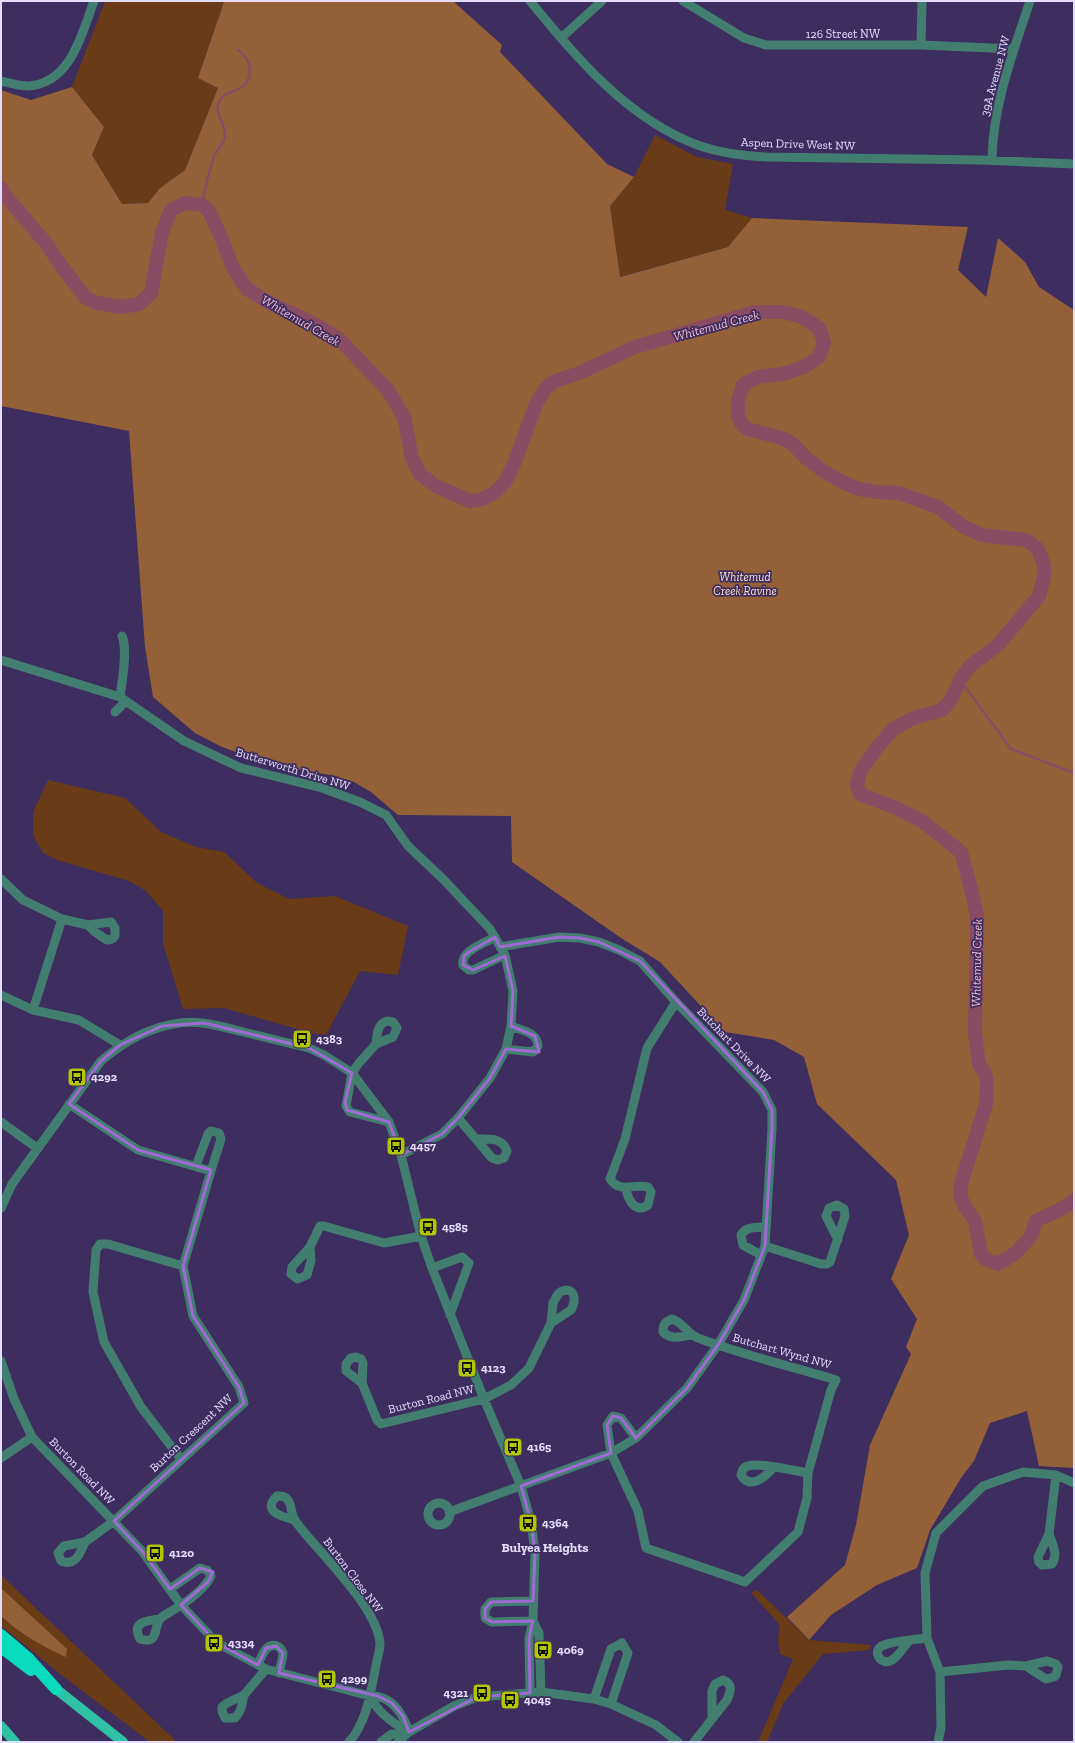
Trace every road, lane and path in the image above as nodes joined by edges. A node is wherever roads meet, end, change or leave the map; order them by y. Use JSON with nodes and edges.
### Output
{"nodes":[{"id":1,"x":94,"y":1,"type":"edge"},
{"id":2,"x":530,"y":1,"type":"edge"},
{"id":3,"x":602,"y":1,"type":"edge"},
{"id":4,"x":683,"y":1,"type":"edge"},
{"id":5,"x":922,"y":1,"type":"edge"},
{"id":6,"x":1030,"y":1,"type":"edge"},
{"id":7,"x":561,"y":38,"type":"junction"},
{"id":8,"x":921,"y":45,"type":"junction"},
{"id":9,"x":1014,"y":49,"type":"junction"},
{"id":10,"x":1,"y":81,"type":"edge"},
{"id":11,"x":992,"y":160,"type":"junction"},
{"id":12,"x":1074,"y":164,"type":"edge"},
{"id":13,"x":122,"y":636,"type":"dead end"},
{"id":14,"x":1,"y":660,"type":"edge"},
{"id":15,"x":123,"y":699,"type":"junction"},
{"id":16,"x":115,"y":712,"type":"dead end"},
{"id":17,"x":1,"y":878,"type":"edge"},
{"id":18,"x":62,"y":919,"type":"junction"},
{"id":19,"x":88,"y":925,"type":"dead end"},
{"id":20,"x":495,"y":937,"type":"junction"},
{"id":21,"x":500,"y":946,"type":"junction"},
{"id":22,"x":505,"y":955,"type":"junction"},
{"id":23,"x":1,"y":995,"type":"edge"},
{"id":24,"x":676,"y":1002,"type":"junction"},
{"id":25,"x":33,"y":1010,"type":"junction"},
{"id":26,"x":511,"y":1026,"type":"junction"},
{"id":27,"x":376,"y":1044,"type":"dead end"},
{"id":28,"x":120,"y":1045,"type":"junction"},
{"id":29,"x":506,"y":1049,"type":"junction"},
{"id":30,"x":352,"y":1073,"type":"junction"},
{"id":31,"x":69,"y":1104,"type":"junction"},
{"id":32,"x":458,"y":1118,"type":"junction"},
{"id":33,"x":1,"y":1122,"type":"edge"},
{"id":34,"x":389,"y":1122,"type":"junction"},
{"id":35,"x":477,"y":1139,"type":"dead end"},
{"id":36,"x":38,"y":1148,"type":"junction"},
{"id":37,"x":401,"y":1155,"type":"junction"},
{"id":38,"x":196,"y":1166,"type":"junction"},
{"id":39,"x":211,"y":1171,"type":"junction"},
{"id":40,"x":626,"y":1188,"type":"dead end"},
{"id":41,"x":1,"y":1208,"type":"edge"},
{"id":42,"x":766,"y":1227,"type":"junction"},
{"id":43,"x":421,"y":1236,"type":"junction"},
{"id":44,"x":838,"y":1240,"type":"dead end"},
{"id":45,"x":310,"y":1247,"type":"dead end"},
{"id":46,"x":763,"y":1251,"type":"junction"},
{"id":47,"x":183,"y":1266,"type":"junction"},
{"id":48,"x":432,"y":1268,"type":"junction"},
{"id":49,"x":450,"y":1315,"type":"junction"},
{"id":50,"x":552,"y":1322,"type":"dead end"},
{"id":51,"x":691,"y":1335,"type":"dead end"},
{"id":52,"x":718,"y":1346,"type":"junction"},
{"id":53,"x":1,"y":1361,"type":"edge"},
{"id":54,"x":362,"y":1383,"type":"dead end"},
{"id":55,"x":484,"y":1399,"type":"junction"},
{"id":56,"x":32,"y":1437,"type":"junction"},
{"id":57,"x":636,"y":1438,"type":"junction"},
{"id":58,"x":610,"y":1453,"type":"junction"},
{"id":59,"x":1,"y":1459,"type":"edge"},
{"id":60,"x":181,"y":1459,"type":"junction"},
{"id":61,"x":774,"y":1468,"type":"dead end"},
{"id":62,"x":808,"y":1473,"type":"junction"},
{"id":63,"x":1056,"y":1475,"type":"junction"},
{"id":64,"x":1074,"y":1483,"type":"edge"},
{"id":65,"x":521,"y":1486,"type":"junction"},
{"id":66,"x":449,"y":1512,"type":"dead end"},
{"id":67,"x":114,"y":1520,"type":"junction"},
{"id":68,"x":294,"y":1520,"type":"dead end"},
{"id":69,"x":1049,"y":1534,"type":"dead end"},
{"id":70,"x":84,"y":1542,"type":"dead end"},
{"id":71,"x":170,"y":1589,"type":"junction"},
{"id":72,"x":533,"y":1601,"type":"junction"},
{"id":73,"x":182,"y":1605,"type":"junction"},
{"id":74,"x":160,"y":1619,"type":"dead end"},
{"id":75,"x":533,"y":1621,"type":"junction"},
{"id":76,"x":1,"y":1635,"type":"edge"},
{"id":77,"x":927,"y":1638,"type":"junction"},
{"id":78,"x":908,"y":1641,"type":"dead end"},
{"id":79,"x":1,"y":1647,"type":"edge"},
{"id":80,"x":1026,"y":1666,"type":"dead end"},
{"id":81,"x":262,"y":1667,"type":"junction"},
{"id":82,"x":940,"y":1672,"type":"junction"},
{"id":83,"x":279,"y":1673,"type":"junction"},
{"id":84,"x":56,"y":1689,"type":"junction"},
{"id":85,"x":541,"y":1692,"type":"junction"},
{"id":86,"x":530,"y":1693,"type":"junction"},
{"id":87,"x":244,"y":1695,"type":"dead end"},
{"id":88,"x":370,"y":1696,"type":"junction"},
{"id":89,"x":594,"y":1699,"type":"junction"},
{"id":90,"x":611,"y":1704,"type":"junction"},
{"id":91,"x":712,"y":1719,"type":"dead end"},
{"id":92,"x":1,"y":1726,"type":"edge"},
{"id":93,"x":409,"y":1732,"type":"junction"},
{"id":94,"x":15,"y":1742,"type":"edge"},
{"id":95,"x":122,"y":1742,"type":"edge"},
{"id":96,"x":349,"y":1742,"type":"edge"},
{"id":97,"x":381,"y":1742,"type":"edge"},
{"id":98,"x":398,"y":1742,"type":"edge"},
{"id":99,"x":678,"y":1742,"type":"edge"},
{"id":100,"x":694,"y":1742,"type":"edge"},
{"id":101,"x":938,"y":1742,"type":"edge"}],
"edges":[{"from":1,"to":10,"type":"street"},
{"from":2,"to":7,"type":"street","name":"Aspen Drive West NW"},
{"from":3,"to":7,"type":"street"},
{"from":4,"to":8,"type":"street","name":"126 Street NW"},
{"from":5,"to":8,"type":"street"},
{"from":6,"to":9,"type":"street","name":"39A Avenue NW"},
{"from":7,"to":11,"type":"street","name":"Aspen Drive West NW"},
{"from":8,"to":9,"type":"street","name":"126 Street NW"},
{"from":9,"to":11,"type":"street","name":"39A Avenue NW"},
{"from":11,"to":12,"type":"street","name":"Aspen Drive West NW"},
{"from":13,"to":15,"type":"street"},
{"from":14,"to":15,"type":"street","name":"Butterworth Drive NW"},
{"from":15,"to":16,"type":"street"},
{"from":15,"to":20,"type":"street","name":"Butterworth Drive NW"},
{"from":17,"to":18,"type":"street"},
{"from":18,"to":19,"type":"street"},
{"from":18,"to":25,"type":"street"},
{"from":20,"to":21,"type":"street","name":"Butterworth Drive NW"},
{"from":20,"to":22,"type":"street"},
{"from":21,"to":22,"type":"street","name":"Butterworth Drive NW"},
{"from":21,"to":24,"type":"street","name":"Butchart Drive NW"},
{"from":22,"to":26,"type":"street","name":"Butterworth Drive NW"},
{"from":23,"to":25,"type":"street"},
{"from":24,"to":40,"type":"street"},
{"from":24,"to":42,"type":"street","name":"Butchart Drive NW"},
{"from":25,"to":28,"type":"street"},
{"from":26,"to":29,"type":"street","name":"Butterworth Drive NW"},
{"from":26,"to":29,"type":"street"},
{"from":27,"to":30,"type":"street"},
{"from":28,"to":30,"type":"street","name":"Burton Road NW"},
{"from":28,"to":31,"type":"street","name":"Burton Road NW"},
{"from":29,"to":32,"type":"street","name":"Butterworth Drive NW"},
{"from":30,"to":34,"type":"street","name":"Burton Road NW"},
{"from":30,"to":34,"type":"street"},
{"from":31,"to":36,"type":"street","name":"Burton Road NW"},
{"from":31,"to":38,"type":"street"},
{"from":32,"to":35,"type":"street"},
{"from":32,"to":37,"type":"street","name":"Butterworth Drive NW"},
{"from":33,"to":36,"type":"street"},
{"from":34,"to":37,"type":"street","name":"Burton Road NW"},
{"from":36,"to":41,"type":"street","name":"Burton Road NW"},
{"from":37,"to":43,"type":"street","name":"Burton Road NW"},
{"from":38,"to":39,"type":"street"},
{"from":38,"to":39,"type":"street","name":"Burton Crescent NW"},
{"from":39,"to":47,"type":"street","name":"Burton Crescent NW"},
{"from":42,"to":46,"type":"street","name":"Butchart Drive NW"},
{"from":42,"to":46,"type":"street"},
{"from":43,"to":45,"type":"street"},
{"from":43,"to":48,"type":"street","name":"Burton Road NW"},
{"from":44,"to":46,"type":"street"},
{"from":46,"to":52,"type":"street","name":"Butchart Drive NW"},
{"from":47,"to":60,"type":"street","name":"Burton Crescent NW"},
{"from":47,"to":60,"type":"street"},
{"from":48,"to":49,"type":"street","name":"Burton Road NW"},
{"from":48,"to":49,"type":"street"},
{"from":49,"to":55,"type":"street","name":"Burton Road NW"},
{"from":50,"to":55,"type":"street","name":"Burton Road NW"},
{"from":51,"to":52,"type":"street"},
{"from":52,"to":57,"type":"street","name":"Butchart Drive NW"},
{"from":52,"to":62,"type":"street","name":"Butchart Wynd NW"},
{"from":53,"to":56,"type":"street","name":"Burton Road NW"},
{"from":54,"to":55,"type":"street","name":"Burton Road NW"},
{"from":55,"to":65,"type":"street","name":"Burton Road NW"},
{"from":56,"to":59,"type":"street","name":"Burton Road NW"},
{"from":56,"to":67,"type":"street","name":"Burton Road NW"},
{"from":57,"to":58,"type":"street","name":"Butchart Drive NW"},
{"from":57,"to":58,"type":"street"},
{"from":58,"to":62,"type":"street","name":"Butchart Wynd NW"},
{"from":58,"to":65,"type":"street","name":"Butchart Drive NW"},
{"from":60,"to":67,"type":"street","name":"Burton Crescent NW"},
{"from":61,"to":62,"type":"street"},
{"from":63,"to":64,"type":"street"},
{"from":63,"to":69,"type":"street"},
{"from":63,"to":77,"type":"street"},
{"from":65,"to":66,"type":"street"},
{"from":65,"to":72,"type":"street","name":"Burton Road NW"},
{"from":67,"to":70,"type":"street","name":"Burton Road NW"},
{"from":67,"to":71,"type":"street","name":"Burton Road NW"},
{"from":68,"to":88,"type":"street","name":"Burton Close NW"},
{"from":71,"to":73,"type":"street","name":"Burton Road NW"},
{"from":71,"to":73,"type":"street"},
{"from":72,"to":75,"type":"street","name":"Burton Road NW"},
{"from":72,"to":75,"type":"street"},
{"from":73,"to":74,"type":"street"},
{"from":73,"to":81,"type":"street","name":"Burton Road NW"},
{"from":75,"to":85,"type":"street","name":"Burton Road NW"},
{"from":75,"to":86,"type":"street","name":"Burton Road NW"},
{"from":76,"to":84,"type":"highway"},
{"from":77,"to":78,"type":"street"},
{"from":77,"to":82,"type":"street"},
{"from":79,"to":84,"type":"highway"},
{"from":80,"to":82,"type":"street"},
{"from":81,"to":83,"type":"street","name":"Burton Road NW"},
{"from":81,"to":83,"type":"street"},
{"from":81,"to":87,"type":"street"},
{"from":82,"to":101,"type":"street"},
{"from":83,"to":88,"type":"street","name":"Burton Road NW"},
{"from":84,"to":95,"type":"main road"},
{"from":85,"to":86,"type":"street"},
{"from":85,"to":89,"type":"street"},
{"from":86,"to":93,"type":"street"},
{"from":88,"to":93,"type":"street"},
{"from":88,"to":93,"type":"street","name":"Burton Road NW"},
{"from":88,"to":96,"type":"street","name":"Burton Close NW"},
{"from":89,"to":90,"type":"street"},
{"from":89,"to":90,"type":"street"},
{"from":90,"to":99,"type":"street"},
{"from":91,"to":100,"type":"street"},
{"from":92,"to":94,"type":"main road"},
{"from":93,"to":97,"type":"street"},
{"from":93,"to":98,"type":"street"}]}
